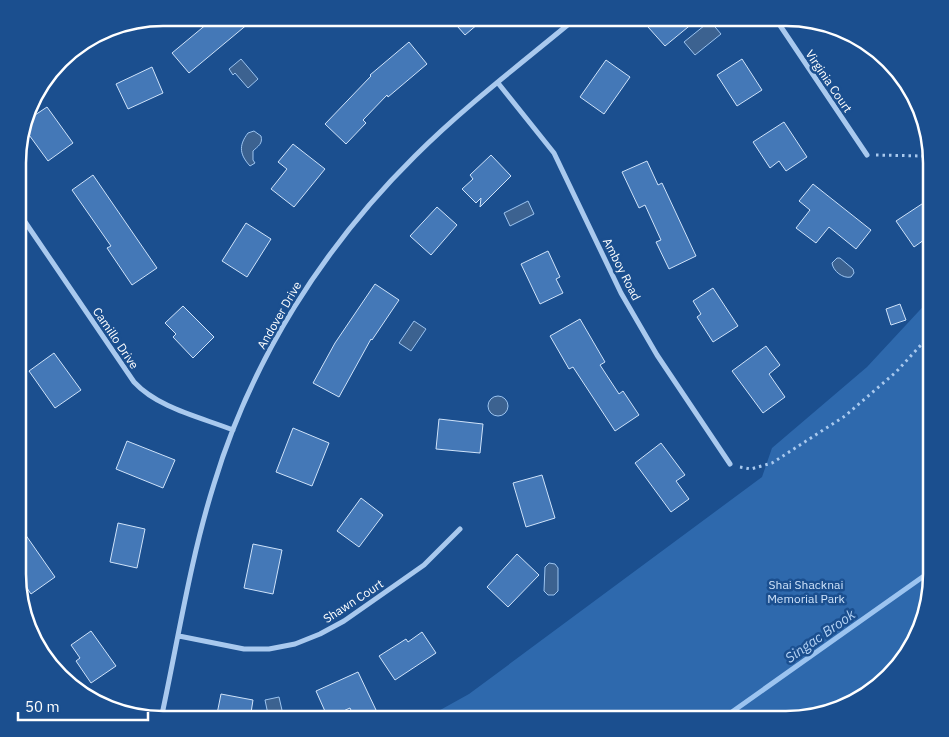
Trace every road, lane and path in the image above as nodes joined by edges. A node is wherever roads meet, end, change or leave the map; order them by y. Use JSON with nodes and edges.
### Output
{"nodes":[{"id":1,"x":566,"y":27,"type":"edge"},
{"id":2,"x":781,"y":27,"type":"edge"},
{"id":3,"x":498,"y":83,"type":"junction"},
{"id":4,"x":867,"y":155,"type":"joint"},
{"id":5,"x":922,"y":156,"type":"edge"},
{"id":6,"x":26,"y":223,"type":"edge"},
{"id":7,"x":923,"y":343,"type":"edge"},
{"id":8,"x":233,"y":430,"type":"junction"},
{"id":9,"x":730,"y":464,"type":"joint"},
{"id":10,"x":460,"y":529,"type":"dead end"},
{"id":11,"x":179,"y":636,"type":"junction"},
{"id":12,"x":163,"y":710,"type":"edge"}],
"edges":[{"from":1,"to":3,"type":"street","name":"Andover Drive"},
{"from":2,"to":4,"type":"street","name":"Virginia Court"},
{"from":3,"to":8,"type":"street","name":"Andover Drive"},
{"from":3,"to":9,"type":"street","name":"Amboy Road"},
{"from":4,"to":5,"type":"path"},
{"from":6,"to":8,"type":"street","name":"Camillo Drive"},
{"from":7,"to":9,"type":"path"},
{"from":8,"to":11,"type":"street","name":"Andover Drive"},
{"from":10,"to":11,"type":"street","name":"Shawn Court"},
{"from":11,"to":12,"type":"street","name":"Andover Drive"}]}
